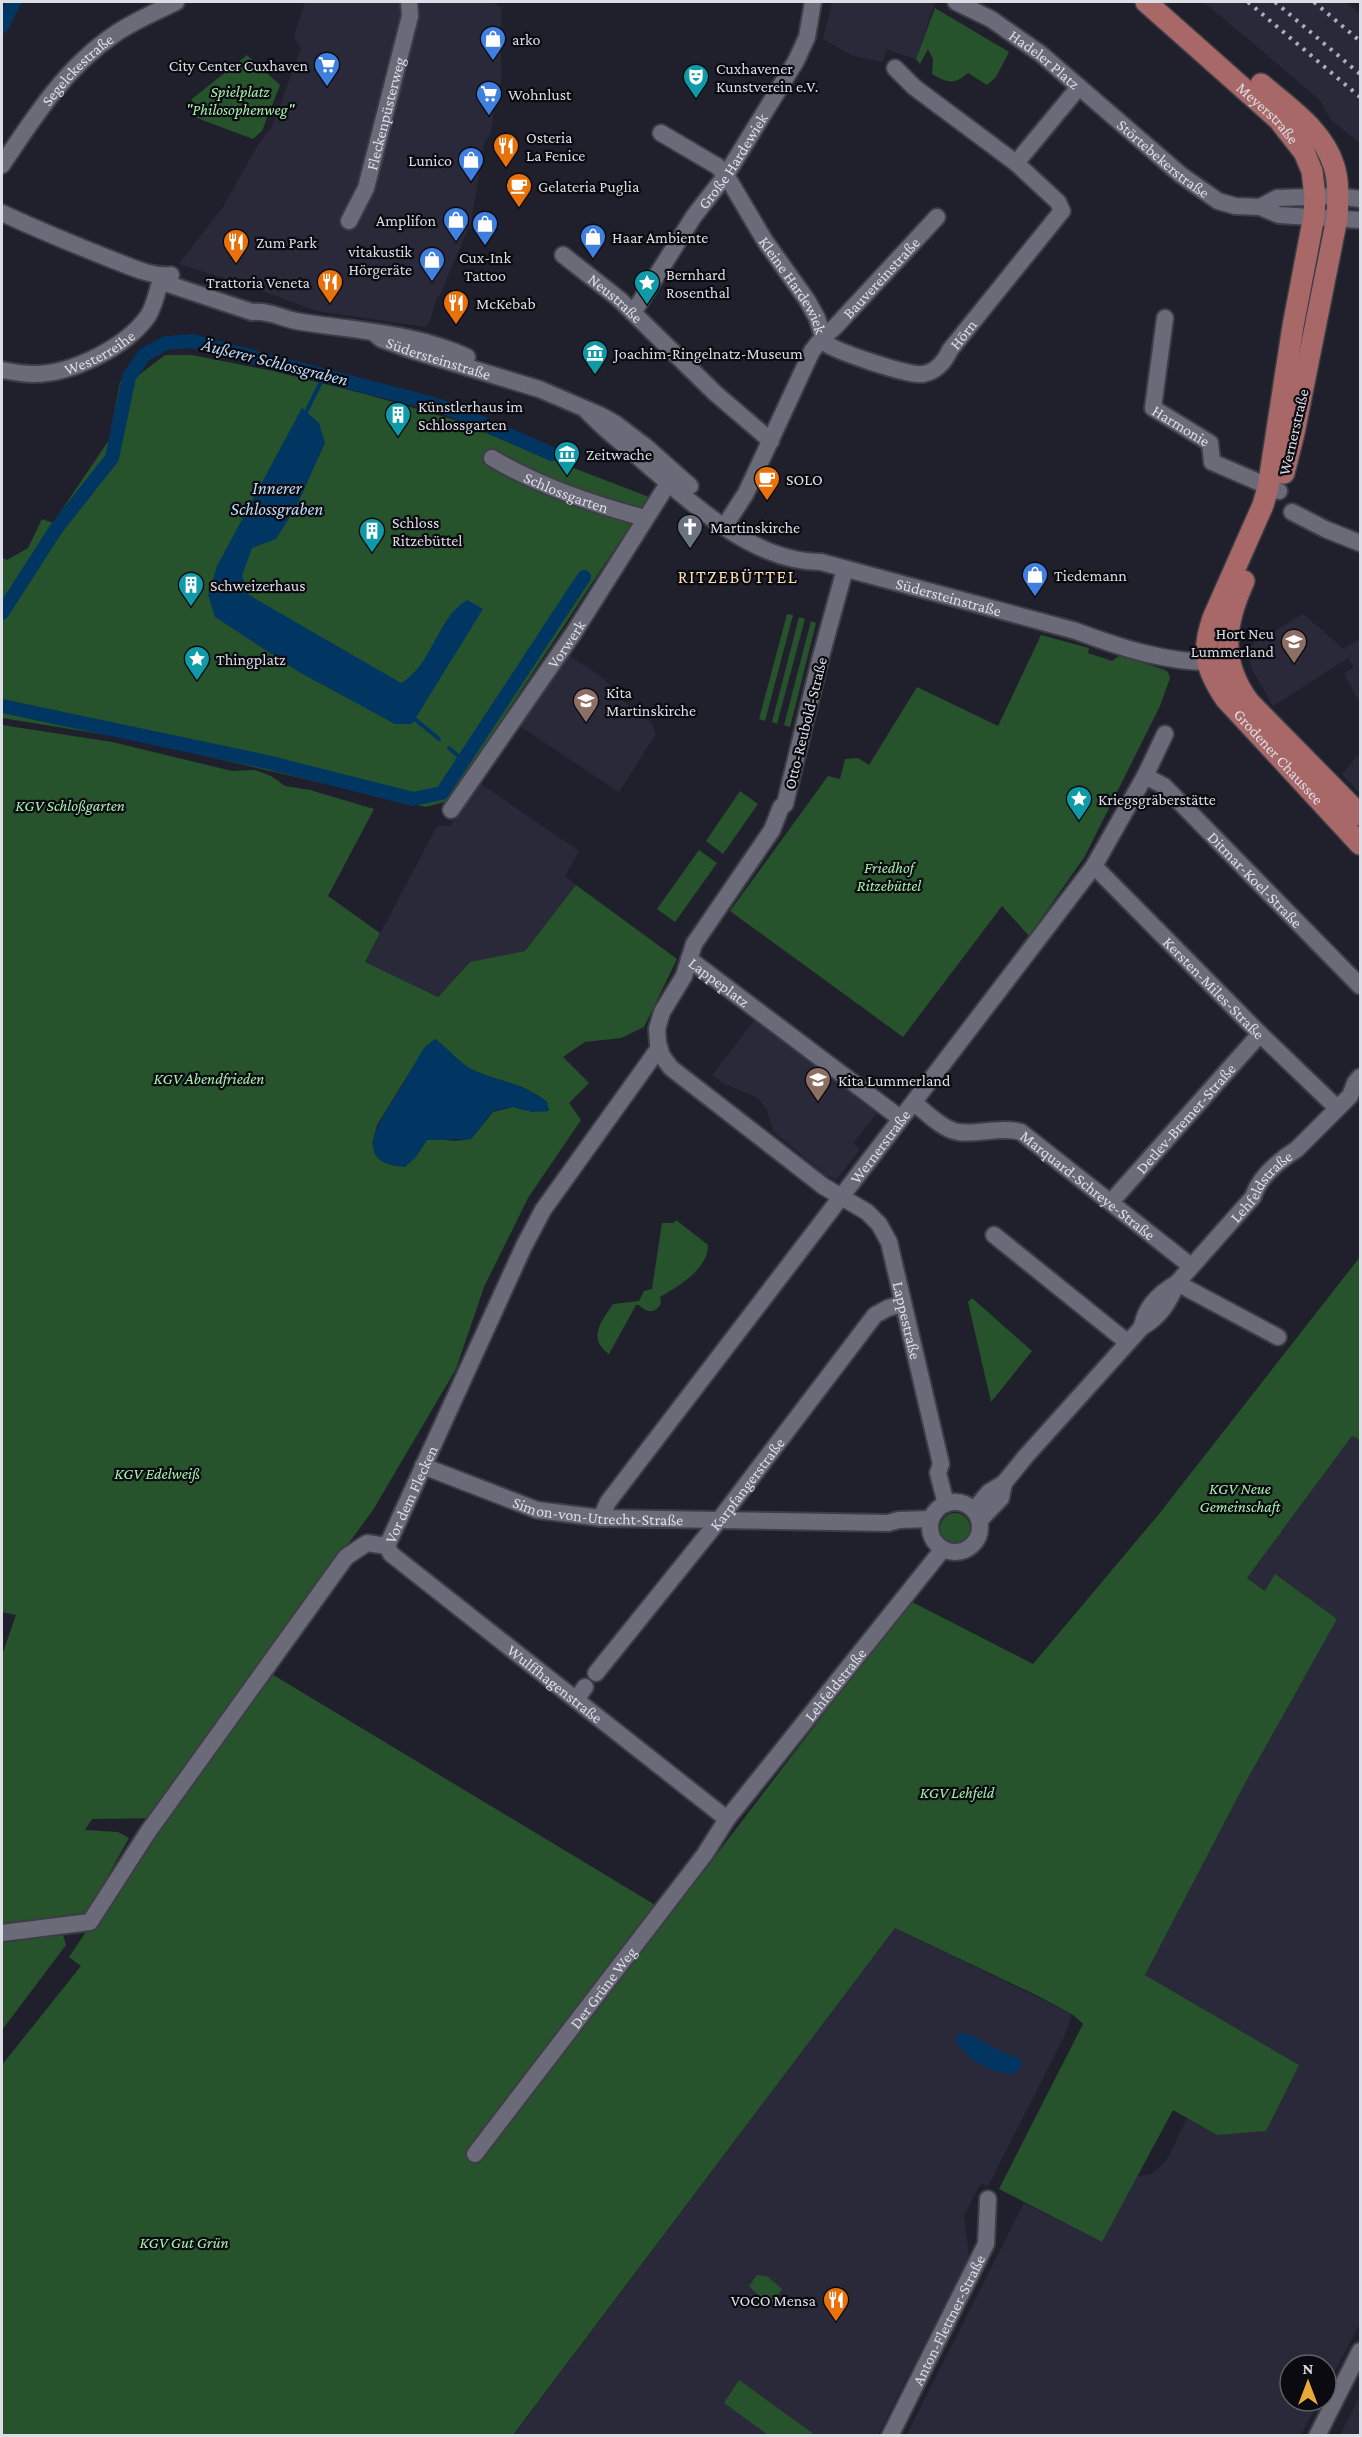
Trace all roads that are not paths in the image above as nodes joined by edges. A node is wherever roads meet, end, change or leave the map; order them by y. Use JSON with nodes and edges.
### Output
{"nodes":[{"id":1,"x":176,"y":2,"type":"edge"},
{"id":2,"x":409,"y":2,"type":"edge"},
{"id":3,"x":813,"y":2,"type":"edge"},
{"id":4,"x":956,"y":2,"type":"edge"},
{"id":5,"x":1146,"y":2,"type":"edge"},
{"id":6,"x":1165,"y":2,"type":"edge"},
{"id":7,"x":895,"y":68,"type":"dead end"},
{"id":8,"x":1079,"y":87,"type":"junction"},
{"id":9,"x":661,"y":133,"type":"dead end"},
{"id":10,"x":1016,"y":163,"type":"junction"},
{"id":11,"x":2,"y":165,"type":"edge"},
{"id":12,"x":722,"y":170,"type":"junction"},
{"id":13,"x":1360,"y":199,"type":"edge"},
{"id":14,"x":2,"y":203,"type":"edge"},
{"id":15,"x":1314,"y":207,"type":"junction"},
{"id":16,"x":1338,"y":207,"type":"junction"},
{"id":17,"x":2,"y":213,"type":"edge"},
{"id":18,"x":937,"y":217,"type":"dead end"},
{"id":19,"x":1360,"y":220,"type":"edge"},
{"id":20,"x":349,"y":221,"type":"dead end"},
{"id":21,"x":57,"y":237,"type":"junction"},
{"id":22,"x":562,"y":255,"type":"dead end"},
{"id":23,"x":162,"y":276,"type":"junction"},
{"id":24,"x":633,"y":313,"type":"junction"},
{"id":25,"x":1165,"y":318,"type":"dead end"},
{"id":26,"x":823,"y":337,"type":"junction"},
{"id":27,"x":2,"y":370,"type":"edge"},
{"id":28,"x":771,"y":441,"type":"junction"},
{"id":29,"x":492,"y":458,"type":"dead end"},
{"id":30,"x":672,"y":478,"type":"junction"},
{"id":31,"x":1273,"y":490,"type":"junction"},
{"id":32,"x":1292,"y":512,"type":"dead end"},
{"id":33,"x":645,"y":518,"type":"junction"},
{"id":34,"x":727,"y":522,"type":"junction"},
{"id":35,"x":1360,"y":543,"type":"edge"},
{"id":36,"x":845,"y":569,"type":"junction"},
{"id":37,"x":1230,"y":661,"type":"junction"},
{"id":38,"x":1207,"y":662,"type":"junction"},
{"id":39,"x":1165,"y":734,"type":"dead end"},
{"id":40,"x":1145,"y":776,"type":"junction"},
{"id":41,"x":451,"y":810,"type":"dead end"},
{"id":42,"x":1360,"y":815,"type":"edge"},
{"id":43,"x":1360,"y":844,"type":"edge"},
{"id":44,"x":1094,"y":866,"type":"junction"},
{"id":45,"x":689,"y":959,"type":"junction"},
{"id":46,"x":1360,"y":986,"type":"edge"},
{"id":47,"x":1260,"y":1034,"type":"junction"},
{"id":48,"x":659,"y":1048,"type":"junction"},
{"id":49,"x":1360,"y":1077,"type":"edge"},
{"id":50,"x":1349,"y":1099,"type":"edge"},
{"id":51,"x":914,"y":1102,"type":"junction"},
{"id":52,"x":900,"y":1118,"type":"junction"},
{"id":53,"x":840,"y":1197,"type":"junction"},
{"id":54,"x":1111,"y":1202,"type":"junction"},
{"id":55,"x":994,"y":1235,"type":"dead end"},
{"id":56,"x":1191,"y":1266,"type":"junction"},
{"id":57,"x":1178,"y":1283,"type":"junction"},
{"id":58,"x":903,"y":1304,"type":"junction"},
{"id":59,"x":1278,"y":1336,"type":"dead end"},
{"id":60,"x":1127,"y":1342,"type":"junction"},
{"id":61,"x":423,"y":1466,"type":"junction"},
{"id":62,"x":951,"y":1503,"type":"junction"},
{"id":63,"x":977,"y":1515,"type":"junction"},
{"id":64,"x":601,"y":1518,"type":"junction"},
{"id":65,"x":720,"y":1519,"type":"junction"},
{"id":66,"x":931,"y":1525,"type":"junction"},
{"id":67,"x":387,"y":1546,"type":"junction"},
{"id":68,"x":943,"y":1549,"type":"junction"},
{"id":69,"x":596,"y":1673,"type":"dead end"},
{"id":70,"x":727,"y":1819,"type":"junction"},
{"id":71,"x":2,"y":1933,"type":"edge"},
{"id":72,"x":475,"y":2154,"type":"dead end"},
{"id":73,"x":988,"y":2199,"type":"dead end"},
{"id":74,"x":1360,"y":2351,"type":"edge"},
{"id":75,"x":890,"y":2436,"type":"edge"},
{"id":76,"x":1317,"y":2436,"type":"edge"}],
"edges":[{"from":1,"to":11,"type":"street","name":"Segelckestraße"},
{"from":2,"to":20,"type":"street","name":"Fleckenpüsterweg"},
{"from":3,"to":12,"type":"street","name":"Große Hardewiek"},
{"from":4,"to":8,"type":"street","name":"Hadeler Platz"},
{"from":5,"to":15,"type":"main road","name":"Meyerstraße"},
{"from":6,"to":16,"type":"main road","name":"Meyerstraße"},
{"from":7,"to":10,"type":"street"},
{"from":8,"to":10,"type":"street","name":"Hadeler Platz"},
{"from":8,"to":15,"type":"street","name":"Störtebekerstraße"},
{"from":9,"to":12,"type":"street"},
{"from":10,"to":26,"type":"street","name":"Hörn"},
{"from":12,"to":24,"type":"street","name":"Große Hardewiek"},
{"from":12,"to":26,"type":"street","name":"Kleine Hardewiek"},
{"from":13,"to":16,"type":"street"},
{"from":14,"to":21,"type":"street","name":"Südersteinstraße"},
{"from":15,"to":16,"type":"street"},
{"from":15,"to":31,"type":"main road","name":"Wernerstraße"},
{"from":16,"to":19,"type":"street"},
{"from":16,"to":31,"type":"main road","name":"Wernerstraße"},
{"from":17,"to":21,"type":"street","name":"Südersteinstraße"},
{"from":18,"to":26,"type":"street","name":"Bauvereinstraße"},
{"from":21,"to":23,"type":"street","name":"Südersteinstraße"},
{"from":22,"to":24,"type":"street","name":"Neustraße"},
{"from":23,"to":27,"type":"street","name":"Westerreihe"},
{"from":23,"to":30,"type":"street","name":"Südersteinstraße"},
{"from":24,"to":28,"type":"street","name":"Neustraße"},
{"from":25,"to":31,"type":"street","name":"Harmonie"},
{"from":26,"to":28,"type":"street","name":"Kleine Hardewiek"},
{"from":28,"to":34,"type":"street","name":"Kleine Hardewiek"},
{"from":29,"to":33,"type":"street","name":"Schlossgarten"},
{"from":30,"to":33,"type":"street","name":"Vorwerk"},
{"from":30,"to":34,"type":"street","name":"Südersteinstraße"},
{"from":31,"to":37,"type":"main road","name":"Wernerstraße"},
{"from":31,"to":38,"type":"main road","name":"Wernerstraße"},
{"from":32,"to":35,"type":"street"},
{"from":33,"to":41,"type":"street","name":"Vorwerk"},
{"from":34,"to":36,"type":"street","name":"Südersteinstraße"},
{"from":36,"to":38,"type":"street","name":"Südersteinstraße"},
{"from":36,"to":45,"type":"street","name":"Otto-Reubold-Straße"},
{"from":37,"to":38,"type":"street","name":"Südersteinstraße"},
{"from":37,"to":42,"type":"main road","name":"Grodener Chaussee"},
{"from":38,"to":43,"type":"main road","name":"Grodener Chaussee"},
{"from":39,"to":40,"type":"street","name":"Wernerstraße"},
{"from":40,"to":44,"type":"street","name":"Wernerstraße"},
{"from":40,"to":46,"type":"street","name":"Ditmar-Koel-Straße"},
{"from":44,"to":47,"type":"street","name":"Kersten-Miles-Straße"},
{"from":44,"to":51,"type":"street","name":"Wernerstraße"},
{"from":45,"to":48,"type":"street","name":"Lappeplatz"},
{"from":45,"to":52,"type":"street","name":"Lappeplatz"},
{"from":47,"to":50,"type":"street","name":"Kersten-Miles-Straße"},
{"from":47,"to":54,"type":"street","name":"Detlev-Bremer-Straße"},
{"from":48,"to":53,"type":"street"},
{"from":48,"to":61,"type":"street","name":"Vor dem Flecken"},
{"from":49,"to":50,"type":"street","name":"Lehfeldstraße"},
{"from":50,"to":56,"type":"street","name":"Lehfeldstraße"},
{"from":51,"to":52,"type":"street","name":"Wernerstraße"},
{"from":51,"to":54,"type":"street","name":"Marquard-Schreye-Straße"},
{"from":52,"to":53,"type":"street","name":"Wernerstraße"},
{"from":53,"to":58,"type":"street","name":"Lappestraße"},
{"from":53,"to":64,"type":"street","name":"Wernerstraße"},
{"from":54,"to":56,"type":"street","name":"Marquard-Schreye-Straße"},
{"from":55,"to":60,"type":"street"},
{"from":56,"to":57,"type":"street","name":"Lehfeldstraße"},
{"from":57,"to":59,"type":"street"},
{"from":57,"to":60,"type":"street","name":"Lehfeldstraße"},
{"from":58,"to":62,"type":"street","name":"Lappestraße"},
{"from":58,"to":65,"type":"street","name":"Karpfangerstraße"},
{"from":60,"to":63,"type":"street","name":"Lehfeldstraße"},
{"from":61,"to":64,"type":"street","name":"Simon-von-Utrecht-Straße"},
{"from":61,"to":67,"type":"street","name":"Vor dem Flecken"},
{"from":62,"to":63,"type":"street"},
{"from":62,"to":66,"type":"street"},
{"from":63,"to":68,"type":"street"},
{"from":64,"to":65,"type":"street","name":"Simon-von-Utrecht-Straße"},
{"from":65,"to":66,"type":"street","name":"Simon-von-Utrecht-Straße"},
{"from":65,"to":69,"type":"street","name":"Karpfangerstraße"},
{"from":66,"to":68,"type":"street"},
{"from":67,"to":70,"type":"street","name":"Wulffhagenstraße"},
{"from":67,"to":71,"type":"street","name":"Vor dem Flecken"},
{"from":68,"to":70,"type":"street","name":"Lehfeldstraße"},
{"from":70,"to":72,"type":"street","name":"Der Grüne Weg"},
{"from":73,"to":75,"type":"street","name":"Anton-Flettner-Straße"},
{"from":74,"to":76,"type":"street"}]}
